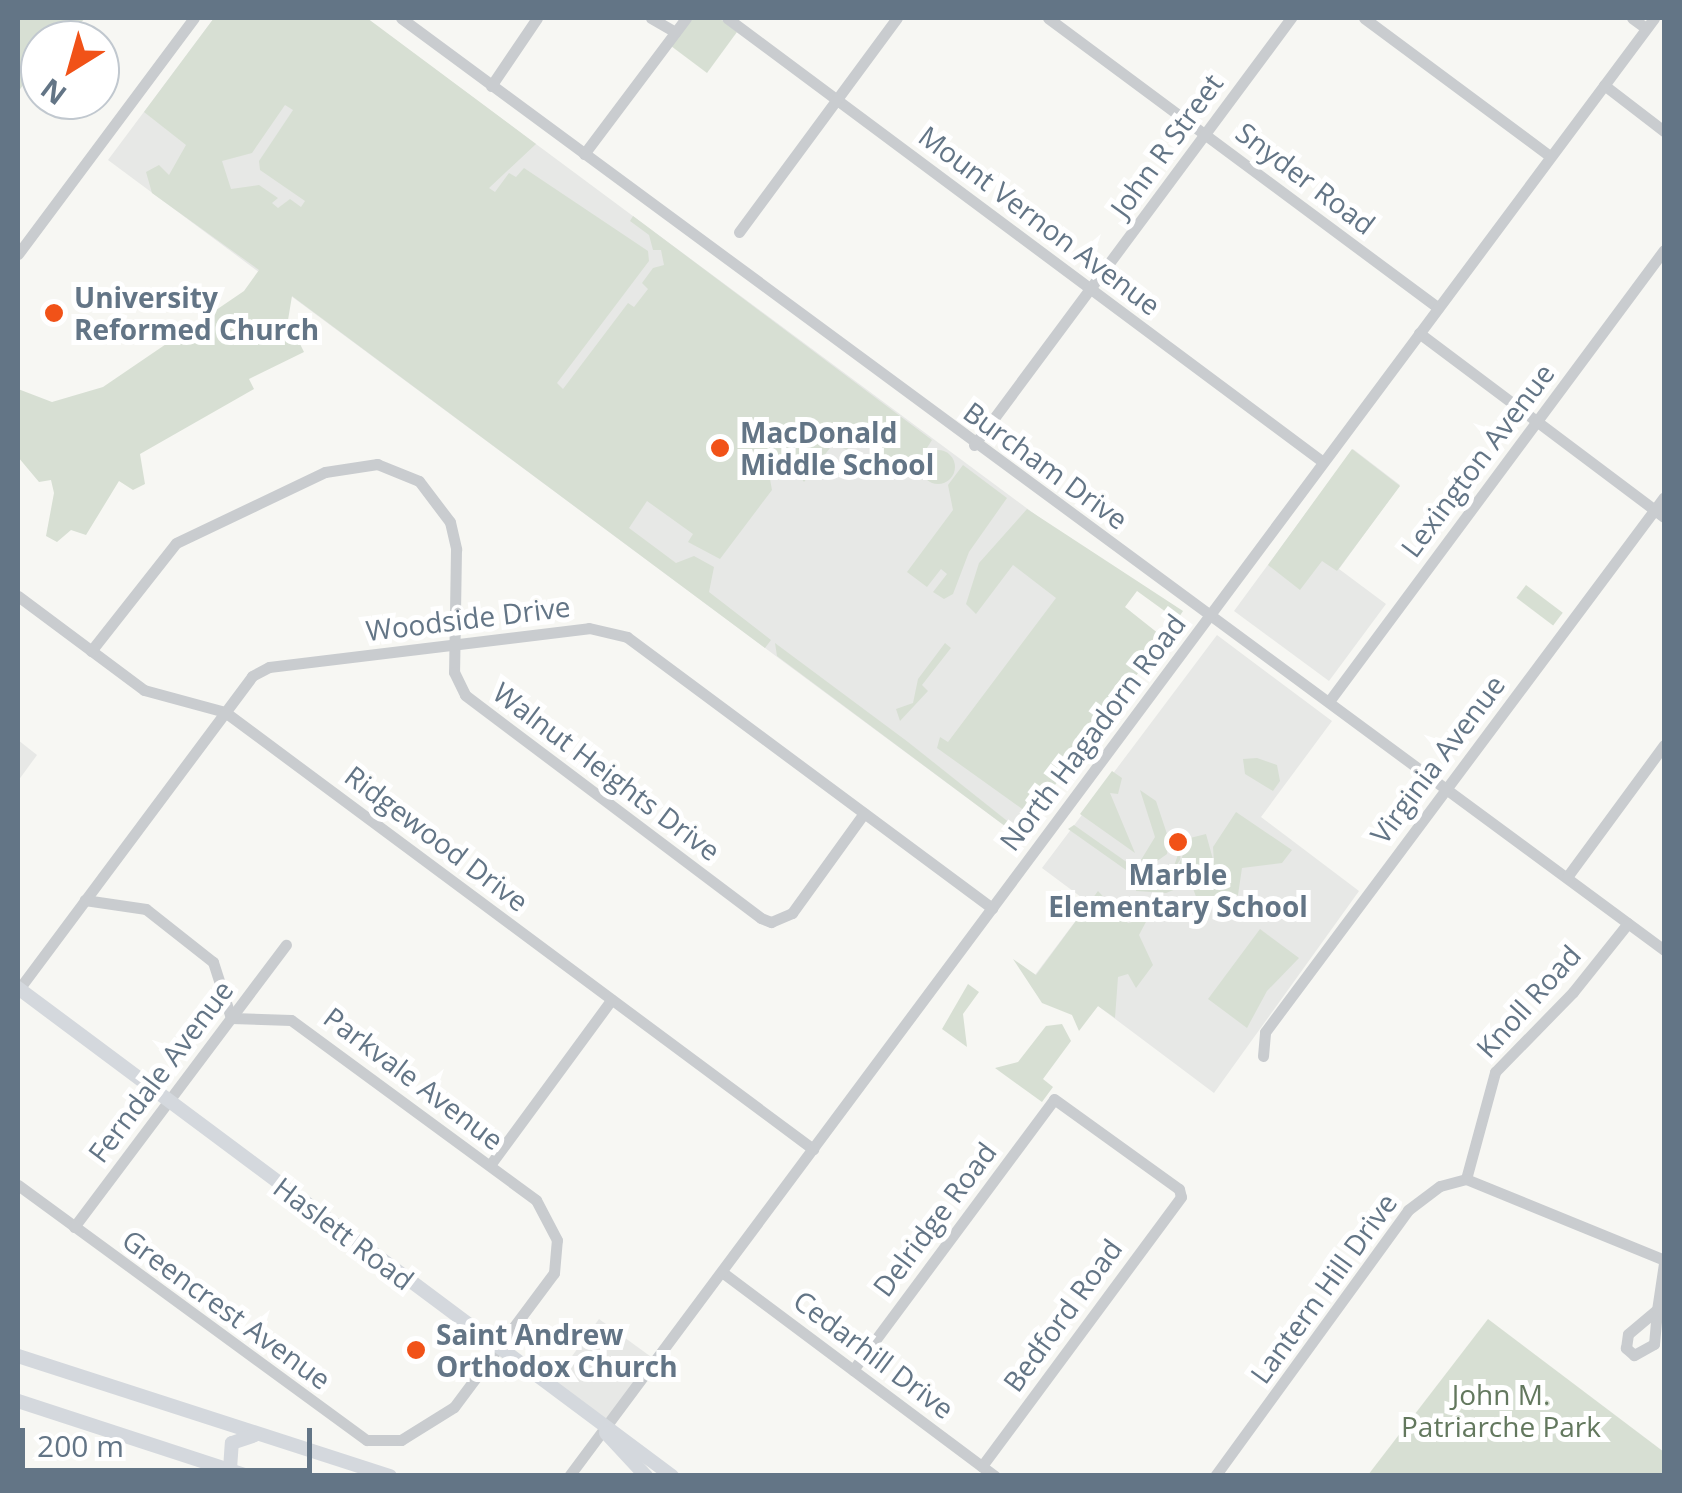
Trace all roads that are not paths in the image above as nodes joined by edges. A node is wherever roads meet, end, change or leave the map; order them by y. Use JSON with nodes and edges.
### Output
{"nodes":[{"id":1,"x":194,"y":18,"type":"edge"},
{"id":2,"x":401,"y":18,"type":"edge"},
{"id":3,"x":537,"y":18,"type":"edge"},
{"id":4,"x":650,"y":18,"type":"edge"},
{"id":5,"x":686,"y":18,"type":"edge"},
{"id":6,"x":728,"y":18,"type":"edge"},
{"id":7,"x":897,"y":18,"type":"edge"},
{"id":8,"x":1048,"y":18,"type":"edge"},
{"id":9,"x":1291,"y":18,"type":"edge"},
{"id":10,"x":1364,"y":18,"type":"edge"},
{"id":11,"x":1632,"y":18,"type":"edge"},
{"id":12,"x":1650,"y":23,"type":"edge"},
{"id":13,"x":675,"y":32,"type":"junction"},
{"id":14,"x":1604,"y":85,"type":"junction"},
{"id":15,"x":492,"y":86,"type":"junction"},
{"id":16,"x":836,"y":99,"type":"junction"},
{"id":17,"x":1664,"y":131,"type":"edge"},
{"id":18,"x":1206,"y":134,"type":"junction"},
{"id":19,"x":584,"y":154,"type":"junction"},
{"id":20,"x":1550,"y":156,"type":"junction"},
{"id":21,"x":739,"y":232,"type":"dead end"},
{"id":22,"x":1664,"y":250,"type":"edge"},
{"id":23,"x":18,"y":254,"type":"edge"},
{"id":24,"x":1091,"y":289,"type":"junction"},
{"id":25,"x":1438,"y":308,"type":"junction"},
{"id":26,"x":1419,"y":333,"type":"junction"},
{"id":27,"x":1537,"y":421,"type":"junction"},
{"id":28,"x":974,"y":446,"type":"junction"},
{"id":29,"x":1323,"y":462,"type":"junction"},
{"id":30,"x":1664,"y":498,"type":"edge"},
{"id":31,"x":1660,"y":514,"type":"edge"},
{"id":32,"x":18,"y":596,"type":"edge"},
{"id":33,"x":1212,"y":611,"type":"junction"},
{"id":34,"x":454,"y":646,"type":"junction"},
{"id":35,"x":91,"y":650,"type":"junction"},
{"id":36,"x":1330,"y":700,"type":"junction"},
{"id":37,"x":225,"y":712,"type":"junction"},
{"id":38,"x":1664,"y":745,"type":"edge"},
{"id":39,"x":1446,"y":786,"type":"junction"},
{"id":40,"x":864,"y":814,"type":"junction"},
{"id":41,"x":1567,"y":877,"type":"junction"},
{"id":42,"x":85,"y":900,"type":"junction"},
{"id":43,"x":992,"y":908,"type":"junction"},
{"id":44,"x":1628,"y":923,"type":"junction"},
{"id":45,"x":286,"y":944,"type":"dead end"},
{"id":46,"x":1664,"y":950,"type":"edge"},
{"id":47,"x":18,"y":988,"type":"edge"},
{"id":48,"x":611,"y":1000,"type":"junction"},
{"id":49,"x":231,"y":1018,"type":"junction"},
{"id":50,"x":1264,"y":1056,"type":"dead end"},
{"id":51,"x":1056,"y":1099,"type":"joint"},
{"id":52,"x":168,"y":1101,"type":"junction"},
{"id":53,"x":813,"y":1149,"type":"junction"},
{"id":54,"x":490,"y":1166,"type":"junction"},
{"id":55,"x":1466,"y":1179,"type":"junction"},
{"id":56,"x":18,"y":1185,"type":"edge"},
{"id":57,"x":74,"y":1227,"type":"junction"},
{"id":58,"x":1664,"y":1262,"type":"edge"},
{"id":59,"x":722,"y":1272,"type":"junction"},
{"id":60,"x":1657,"y":1310,"type":"dead end"},
{"id":61,"x":502,"y":1351,"type":"junction"},
{"id":62,"x":18,"y":1356,"type":"edge"},
{"id":63,"x":853,"y":1370,"type":"junction"},
{"id":64,"x":18,"y":1401,"type":"edge"},
{"id":65,"x":603,"y":1429,"type":"junction"},
{"id":66,"x":261,"y":1435,"type":"junction"},
{"id":67,"x":982,"y":1466,"type":"junction"},
{"id":68,"x":230,"y":1469,"type":"junction"},
{"id":69,"x":248,"y":1476,"type":"edge"},
{"id":70,"x":390,"y":1476,"type":"edge"},
{"id":71,"x":569,"y":1476,"type":"edge"},
{"id":72,"x":646,"y":1476,"type":"edge"},
{"id":73,"x":672,"y":1476,"type":"edge"},
{"id":74,"x":995,"y":1476,"type":"edge"},
{"id":75,"x":1215,"y":1476,"type":"edge"}],
"edges":[{"from":1,"to":23,"type":"street"},
{"from":2,"to":15,"type":"street","name":"Burcham Drive"},
{"from":3,"to":15,"type":"street"},
{"from":4,"to":13,"type":"street"},
{"from":5,"to":13,"type":"street"},
{"from":6,"to":16,"type":"street","name":"Mount Vernon Avenue"},
{"from":7,"to":16,"type":"street"},
{"from":8,"to":18,"type":"street","name":"Snyder Road"},
{"from":9,"to":18,"type":"street","name":"John R Street"},
{"from":10,"to":20,"type":"street"},
{"from":11,"to":12,"type":"street"},
{"from":12,"to":14,"type":"street","name":"North Hagadorn Road"},
{"from":13,"to":19,"type":"street"},
{"from":14,"to":17,"type":"street"},
{"from":14,"to":20,"type":"street","name":"North Hagadorn Road"},
{"from":15,"to":19,"type":"street","name":"Burcham Drive"},
{"from":16,"to":21,"type":"street"},
{"from":16,"to":24,"type":"street","name":"Mount Vernon Avenue"},
{"from":18,"to":24,"type":"street","name":"John R Street"},
{"from":18,"to":25,"type":"street","name":"Snyder Road"},
{"from":19,"to":28,"type":"street","name":"Burcham Drive"},
{"from":20,"to":25,"type":"street","name":"North Hagadorn Road"},
{"from":22,"to":27,"type":"street","name":"Lexington Avenue"},
{"from":24,"to":28,"type":"street","name":"John R Street"},
{"from":24,"to":29,"type":"street","name":"Mount Vernon Avenue"},
{"from":25,"to":26,"type":"street","name":"North Hagadorn Road"},
{"from":26,"to":27,"type":"street"},
{"from":26,"to":29,"type":"street","name":"North Hagadorn Road"},
{"from":27,"to":31,"type":"street"},
{"from":27,"to":36,"type":"street","name":"Lexington Avenue"},
{"from":28,"to":33,"type":"street","name":"Burcham Drive"},
{"from":29,"to":33,"type":"street","name":"North Hagadorn Road"},
{"from":30,"to":31,"type":"street","name":"Virginia Avenue"},
{"from":31,"to":39,"type":"street","name":"Virginia Avenue"},
{"from":32,"to":35,"type":"street","name":"Ridgewood Drive"},
{"from":33,"to":36,"type":"street","name":"Burcham Drive"},
{"from":33,"to":43,"type":"street","name":"North Hagadorn Road"},
{"from":34,"to":35,"type":"street","name":"Walnut Heights Drive"},
{"from":34,"to":37,"type":"street","name":"Woodside Drive"},
{"from":34,"to":40,"type":"street","name":"Woodside Drive"},
{"from":34,"to":40,"type":"street","name":"Walnut Heights Drive"},
{"from":35,"to":37,"type":"street","name":"Ridgewood Drive"},
{"from":36,"to":39,"type":"street","name":"Burcham Drive"},
{"from":37,"to":42,"type":"street","name":"Woodside Drive"},
{"from":37,"to":48,"type":"street","name":"Ridgewood Drive"},
{"from":38,"to":41,"type":"street"},
{"from":39,"to":41,"type":"street","name":"Burcham Drive"},
{"from":39,"to":50,"type":"street","name":"Virginia Avenue"},
{"from":40,"to":43,"type":"street","name":"Woodside Drive"},
{"from":41,"to":44,"type":"street","name":"Burcham Drive"},
{"from":42,"to":47,"type":"street","name":"Woodside Drive"},
{"from":42,"to":49,"type":"street"},
{"from":43,"to":53,"type":"street","name":"North Hagadorn Road"},
{"from":44,"to":46,"type":"street","name":"Burcham Drive"},
{"from":44,"to":55,"type":"street","name":"Knoll Road"},
{"from":45,"to":49,"type":"street","name":"Ferndale Avenue"},
{"from":47,"to":52,"type":"main road","name":"Haslett Road"},
{"from":48,"to":53,"type":"street","name":"Ridgewood Drive"},
{"from":48,"to":54,"type":"street"},
{"from":49,"to":52,"type":"street","name":"Ferndale Avenue"},
{"from":49,"to":54,"type":"street","name":"Parkvale Avenue"},
{"from":51,"to":63,"type":"street","name":"Delridge Road"},
{"from":51,"to":67,"type":"street","name":"Bedford Road"},
{"from":52,"to":57,"type":"street","name":"Ferndale Avenue"},
{"from":52,"to":61,"type":"main road","name":"Haslett Road"},
{"from":53,"to":59,"type":"street","name":"North Hagadorn Road"},
{"from":54,"to":61,"type":"street","name":"Parkvale Avenue"},
{"from":55,"to":58,"type":"street"},
{"from":55,"to":75,"type":"street","name":"Lantern Hill Drive"},
{"from":56,"to":57,"type":"street","name":"Greencrest Avenue"},
{"from":57,"to":61,"type":"street","name":"Greencrest Avenue"},
{"from":58,"to":60,"type":"street"},
{"from":59,"to":63,"type":"street","name":"Cedarhill Drive"},
{"from":59,"to":65,"type":"street","name":"North Hagadorn Road"},
{"from":61,"to":65,"type":"main road","name":"Haslett Road"},
{"from":62,"to":66,"type":"main road"},
{"from":63,"to":67,"type":"street","name":"Cedarhill Drive"},
{"from":64,"to":68,"type":"main road"},
{"from":65,"to":71,"type":"street","name":"North Hagadorn Road"},
{"from":65,"to":72,"type":"main road"},
{"from":65,"to":73,"type":"main road","name":"Haslett Road"},
{"from":66,"to":68,"type":"main road"},
{"from":66,"to":70,"type":"main road"},
{"from":67,"to":74,"type":"street","name":"Cedarhill Drive"},
{"from":68,"to":69,"type":"main road"}]}
